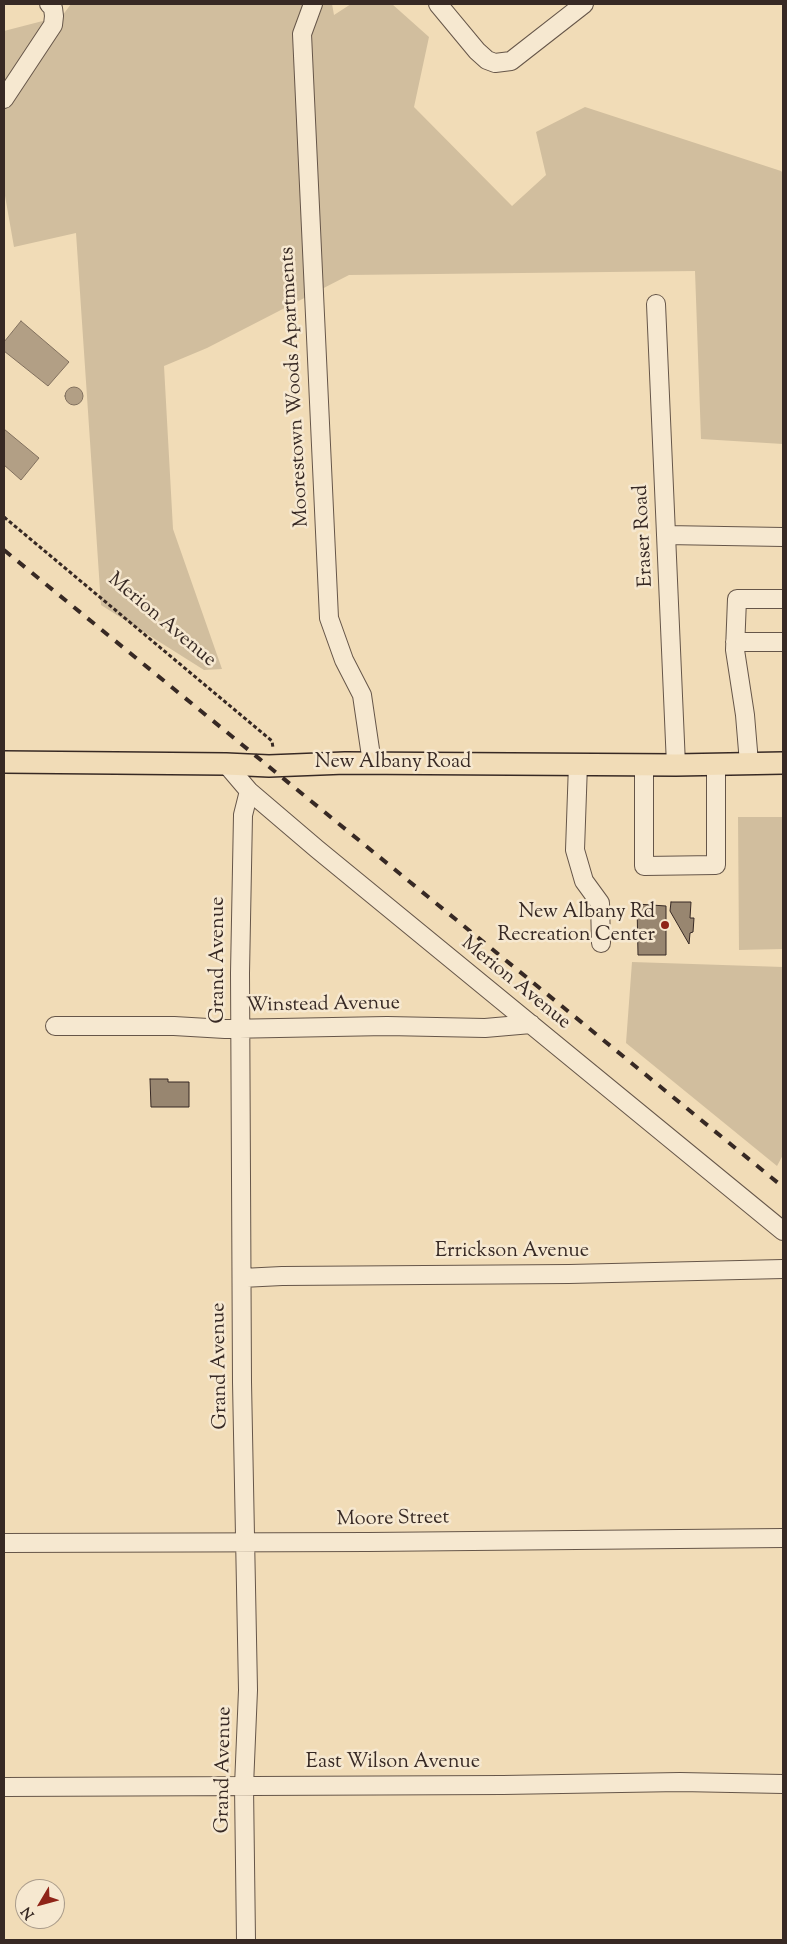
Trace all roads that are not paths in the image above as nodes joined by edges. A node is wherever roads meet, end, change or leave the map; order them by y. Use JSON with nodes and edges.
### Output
{"nodes":[{"id":1,"x":50,"y":4,"type":"edge"},
{"id":2,"x":313,"y":4,"type":"edge"},
{"id":3,"x":438,"y":4,"type":"edge"},
{"id":4,"x":584,"y":4,"type":"edge"},
{"id":5,"x":4,"y":99,"type":"edge"},
{"id":6,"x":656,"y":304,"type":"dead end"},
{"id":7,"x":666,"y":535,"type":"junction"},
{"id":8,"x":783,"y":537,"type":"edge"},
{"id":9,"x":783,"y":599,"type":"edge"},
{"id":10,"x":735,"y":642,"type":"junction"},
{"id":11,"x":783,"y":642,"type":"edge"},
{"id":12,"x":4,"y":762,"type":"edge"},
{"id":13,"x":783,"y":762,"type":"edge"},
{"id":14,"x":372,"y":763,"type":"junction"},
{"id":15,"x":748,"y":763,"type":"junction"},
{"id":16,"x":226,"y":764,"type":"junction"},
{"id":17,"x":578,"y":764,"type":"junction"},
{"id":18,"x":716,"y":764,"type":"junction"},
{"id":19,"x":644,"y":765,"type":"junction"},
{"id":20,"x":676,"y":765,"type":"junction"},
{"id":21,"x":248,"y":791,"type":"junction"},
{"id":22,"x":601,"y":943,"type":"dead end"},
{"id":23,"x":531,"y":1024,"type":"junction"},
{"id":24,"x":55,"y":1026,"type":"dead end"},
{"id":25,"x":241,"y":1028,"type":"junction"},
{"id":26,"x":783,"y":1231,"type":"edge"},
{"id":27,"x":783,"y":1270,"type":"edge"},
{"id":28,"x":242,"y":1278,"type":"junction"},
{"id":29,"x":783,"y":1538,"type":"edge"},
{"id":30,"x":245,"y":1542,"type":"junction"},
{"id":31,"x":4,"y":1543,"type":"edge"},
{"id":32,"x":783,"y":1784,"type":"edge"},
{"id":33,"x":244,"y":1786,"type":"junction"},
{"id":34,"x":4,"y":1787,"type":"edge"},
{"id":35,"x":246,"y":1940,"type":"edge"}],
"edges":[{"from":1,"to":5,"type":"street"},
{"from":2,"to":14,"type":"street","name":"Moorestown Woods Apartments"},
{"from":3,"to":4,"type":"street"},
{"from":6,"to":7,"type":"street","name":"Eraser Road"},
{"from":7,"to":8,"type":"street"},
{"from":7,"to":20,"type":"street","name":"Eraser Road"},
{"from":9,"to":10,"type":"street"},
{"from":10,"to":11,"type":"street"},
{"from":10,"to":15,"type":"street"},
{"from":12,"to":16,"type":"main road","name":"New Albany Road"},
{"from":13,"to":15,"type":"main road","name":"New Albany Road"},
{"from":14,"to":16,"type":"main road","name":"New Albany Road"},
{"from":14,"to":17,"type":"main road","name":"New Albany Road"},
{"from":15,"to":18,"type":"main road","name":"New Albany Road"},
{"from":16,"to":21,"type":"street","name":"Merion Avenue"},
{"from":17,"to":19,"type":"main road","name":"New Albany Road"},
{"from":17,"to":22,"type":"street"},
{"from":18,"to":19,"type":"street"},
{"from":18,"to":20,"type":"main road","name":"New Albany Road"},
{"from":19,"to":20,"type":"main road","name":"New Albany Road"},
{"from":21,"to":23,"type":"street","name":"Merion Avenue"},
{"from":21,"to":25,"type":"street","name":"Grand Avenue"},
{"from":23,"to":25,"type":"street","name":"Winstead Avenue"},
{"from":23,"to":26,"type":"street","name":"Merion Avenue"},
{"from":24,"to":25,"type":"street","name":"Winstead Avenue"},
{"from":25,"to":28,"type":"street","name":"Grand Avenue"},
{"from":27,"to":28,"type":"street","name":"Errickson Avenue"},
{"from":28,"to":30,"type":"street","name":"Grand Avenue"},
{"from":29,"to":30,"type":"street","name":"Moore Street"},
{"from":30,"to":31,"type":"street","name":"Moore Street"},
{"from":30,"to":33,"type":"street","name":"Grand Avenue"},
{"from":32,"to":33,"type":"street","name":"East Wilson Avenue"},
{"from":33,"to":34,"type":"street","name":"East Wilson Avenue"},
{"from":33,"to":35,"type":"street","name":"Grand Avenue"}]}
